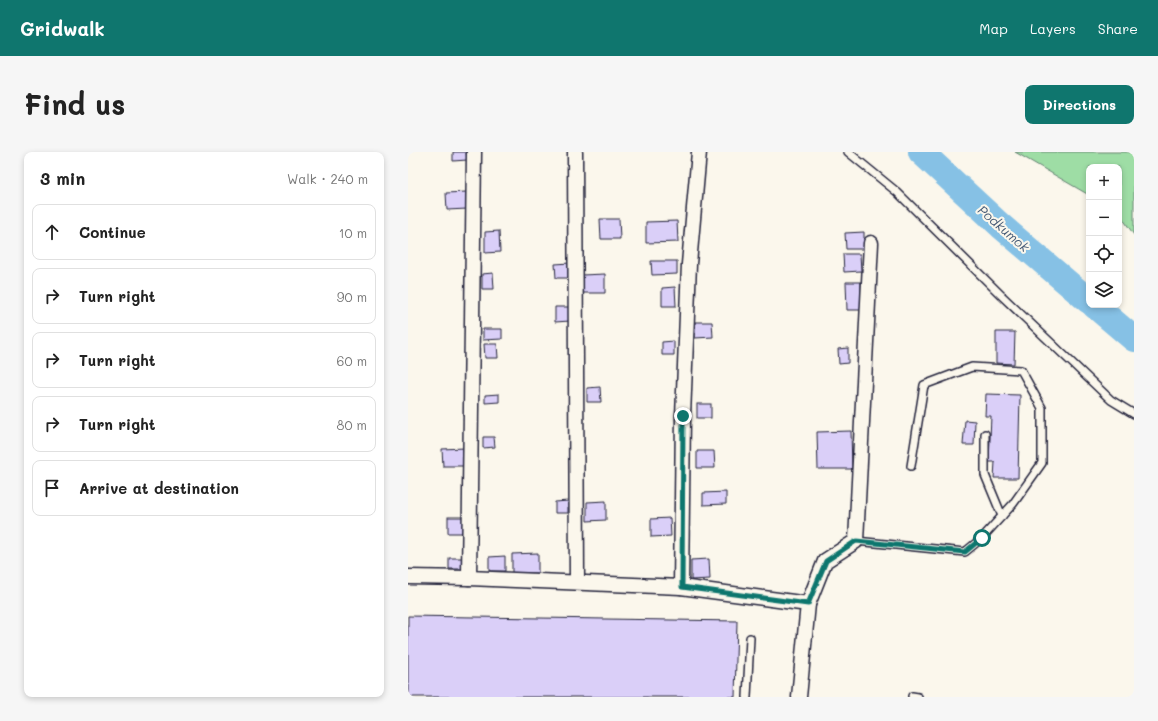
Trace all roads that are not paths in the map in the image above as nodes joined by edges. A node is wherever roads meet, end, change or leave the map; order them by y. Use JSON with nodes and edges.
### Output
{"nodes":[{"id":1,"x":474,"y":152,"type":"edge"},
{"id":2,"x":576,"y":152,"type":"edge"},
{"id":3,"x":698,"y":152,"type":"edge"},
{"id":4,"x":848,"y":152,"type":"edge"},
{"id":5,"x":871,"y":242,"type":"dead end"},
{"id":6,"x":1134,"y":414,"type":"edge"},
{"id":7,"x":985,"y":434,"type":"dead end"},
{"id":8,"x":910,"y":466,"type":"dead end"},
{"id":9,"x":1002,"y":516,"type":"junction"},
{"id":10,"x":856,"y":541,"type":"junction"},
{"id":11,"x":408,"y":577,"type":"edge"},
{"id":12,"x":469,"y":578,"type":"junction"},
{"id":13,"x":577,"y":582,"type":"junction"},
{"id":14,"x":682,"y":587,"type":"junction"},
{"id":15,"x":808,"y":604,"type":"junction"},
{"id":16,"x":750,"y":638,"type":"dead end"},
{"id":17,"x":748,"y":697,"type":"edge"},
{"id":18,"x":799,"y":697,"type":"edge"}],
"edges":[{"from":1,"to":12,"type":"street"},
{"from":2,"to":13,"type":"street"},
{"from":3,"to":14,"type":"street"},
{"from":4,"to":6,"type":"lane"},
{"from":5,"to":10,"type":"street"},
{"from":7,"to":9,"type":"lane"},
{"from":8,"to":9,"type":"lane"},
{"from":9,"to":10,"type":"lane"},
{"from":10,"to":15,"type":"street"},
{"from":11,"to":12,"type":"street"},
{"from":12,"to":13,"type":"street"},
{"from":13,"to":14,"type":"street"},
{"from":14,"to":15,"type":"street"},
{"from":15,"to":18,"type":"street"},
{"from":16,"to":17,"type":"lane"}]}
